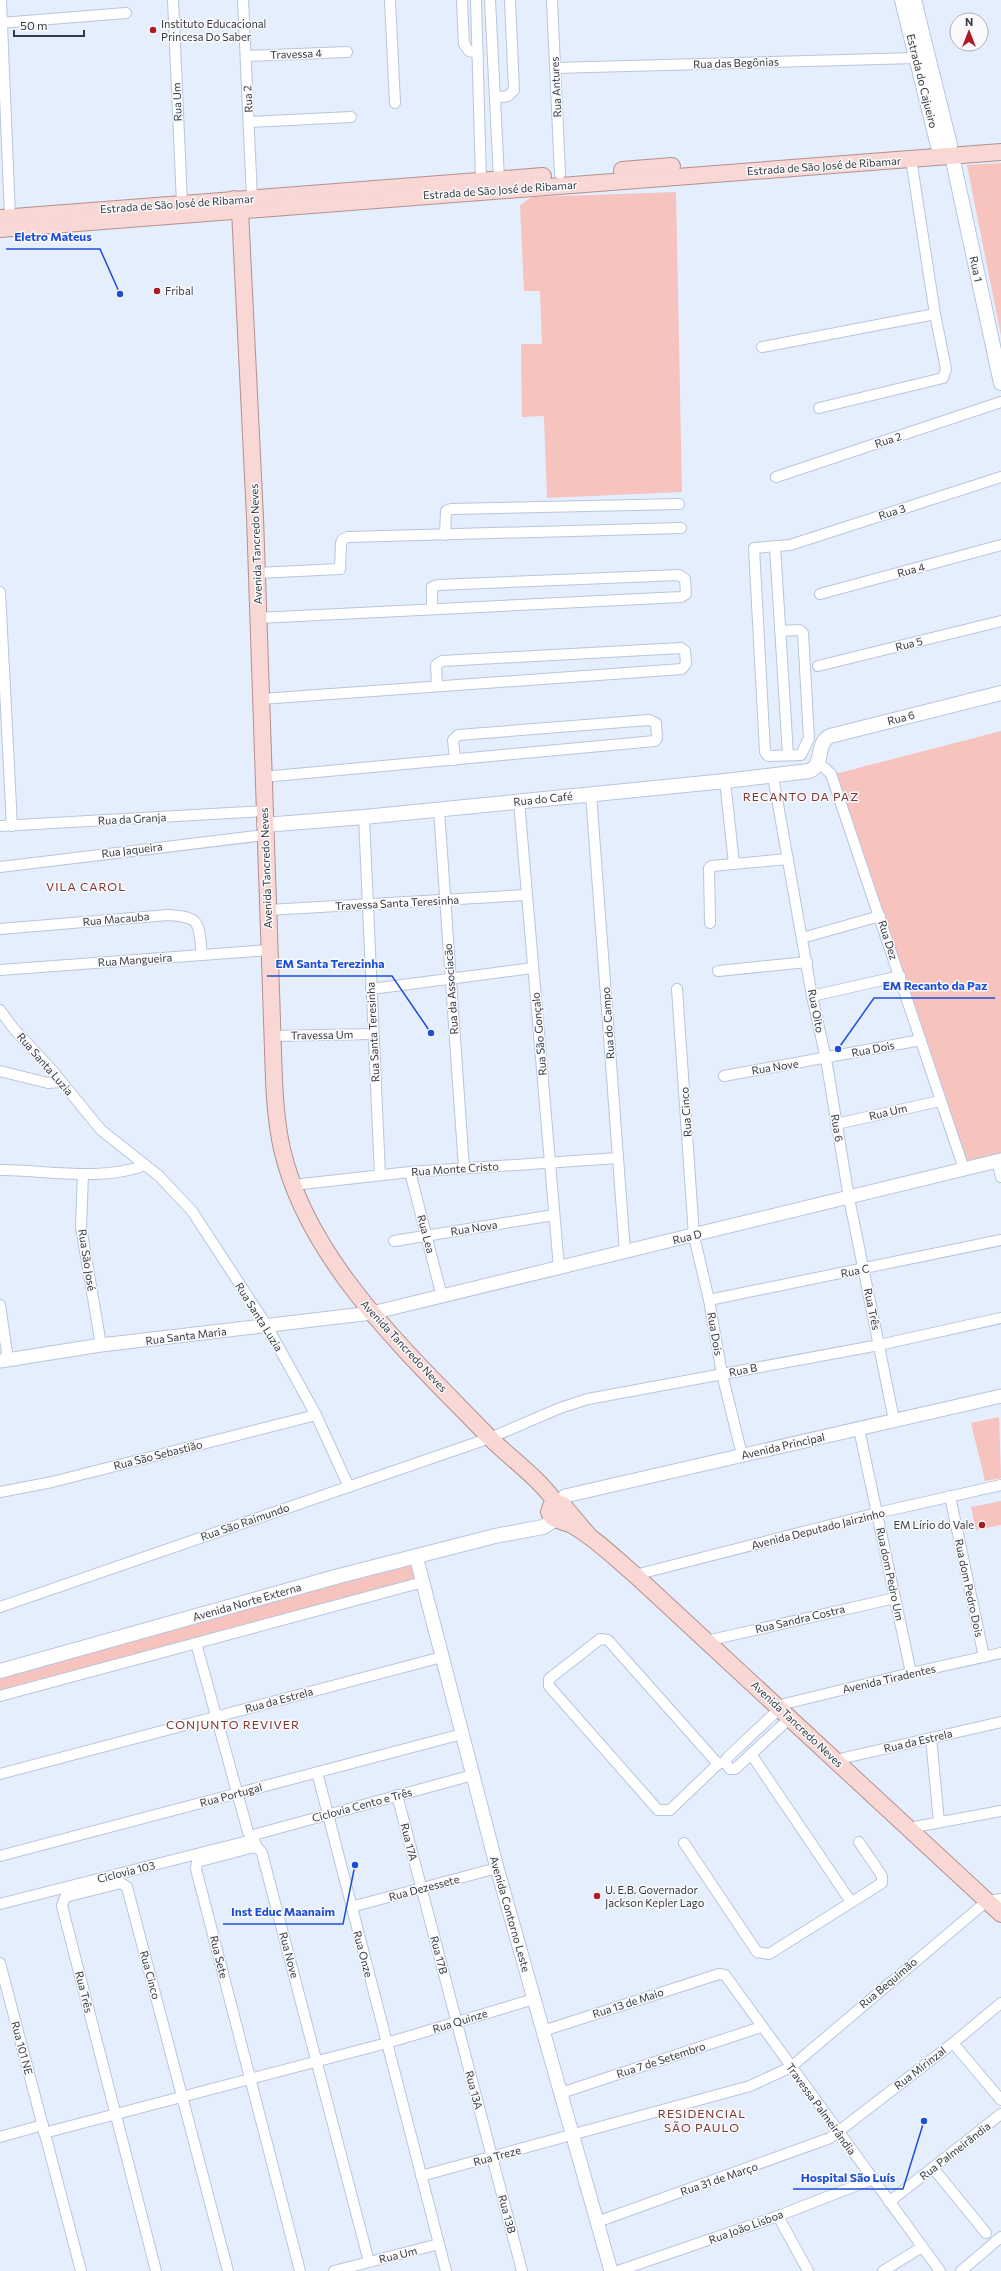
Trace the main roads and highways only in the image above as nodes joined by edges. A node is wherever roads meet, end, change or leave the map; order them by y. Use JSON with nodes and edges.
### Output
{"nodes":[{"id":1,"x":902,"y":0,"type":"edge"},
{"id":2,"x":914,"y":0,"type":"edge"},
{"id":3,"x":912,"y":17,"type":"junction"},
{"id":4,"x":1001,"y":141,"type":"edge"},
{"id":5,"x":947,"y":149,"type":"junction"},
{"id":6,"x":1001,"y":152,"type":"edge"},
{"id":7,"x":237,"y":205,"type":"junction"},
{"id":8,"x":3,"y":221,"type":"edge"},
{"id":9,"x":1001,"y":383,"type":"edge"},
{"id":10,"x":1001,"y":693,"type":"edge"},
{"id":11,"x":818,"y":762,"type":"joint"},
{"id":12,"x":264,"y":823,"type":"junction"},
{"id":13,"x":556,"y":1510,"type":"junction"},
{"id":14,"x":590,"y":1537,"type":"junction"},
{"id":15,"x":0,"y":1671,"type":"edge"},
{"id":16,"x":994,"y":1900,"type":"edge"},
{"id":17,"x":1001,"y":1914,"type":"edge"}],
"edges":[{"from":1,"to":3,"type":"main road","name":"Estrada do Cajueiro"},
{"from":2,"to":3,"type":"main road","name":"Estrada do Cajueiro"},
{"from":3,"to":5,"type":"main road","name":"Estrada do Cajueiro"},
{"from":3,"to":5,"type":"main road","name":"Estrada do Cajueiro"},
{"from":4,"to":5,"type":"main road","name":"Estrada de São José de Ribamar"},
{"from":5,"to":6,"type":"main road","name":"Estrada de São José de Ribamar"},
{"from":5,"to":7,"type":"main road","name":"Estrada de São José de Ribamar"},
{"from":5,"to":7,"type":"main road","name":"Estrada de São José de Ribamar"},
{"from":5,"to":9,"type":"main road","name":"Rua 1"},
{"from":7,"to":8,"type":"main road","name":"Estrada de São José de Ribamar"},
{"from":7,"to":8,"type":"main road","name":"Estrada de São José de Ribamar"},
{"from":7,"to":12,"type":"main road","name":"Avenida Tancredo Neves"},
{"from":10,"to":11,"type":"main road","name":"Rua 6"},
{"from":11,"to":12,"type":"main road","name":"Rua do Café"},
{"from":12,"to":13,"type":"main road","name":"Avenida Tancredo Neves"},
{"from":13,"to":14,"type":"main road","name":"Avenida Tancredo Neves"},
{"from":13,"to":14,"type":"main road","name":"Avenida Tancredo Neves"},
{"from":13,"to":15,"type":"main road","name":"Avenida Norte Externa"},
{"from":14,"to":16,"type":"main road","name":"Avenida Tancredo Neves"},
{"from":16,"to":17,"type":"main road","name":"Avenida Tancredo Neves"}]}
